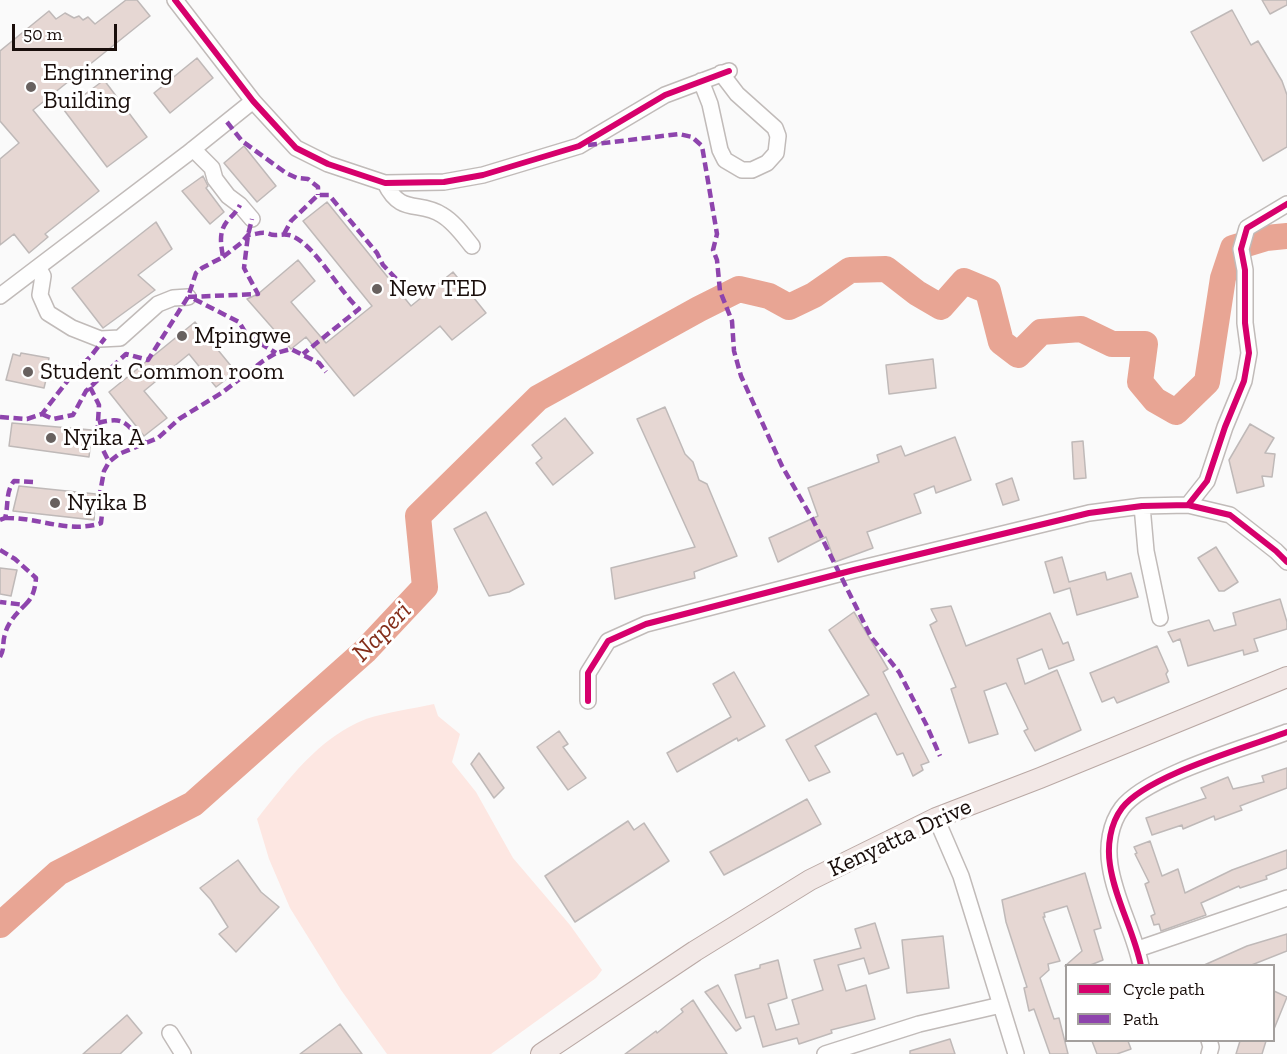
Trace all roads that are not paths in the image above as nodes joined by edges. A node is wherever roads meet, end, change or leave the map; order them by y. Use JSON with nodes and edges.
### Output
{"nodes":[{"id":1,"x":175,"y":0,"type":"edge"},
{"id":2,"x":701,"y":81,"type":"junction"},
{"id":3,"x":253,"y":101,"type":"junction"},
{"id":4,"x":193,"y":149,"type":"junction"},
{"id":5,"x":385,"y":183,"type":"junction"},
{"id":6,"x":1287,"y":204,"type":"edge"},
{"id":7,"x":252,"y":219,"type":"dead end"},
{"id":8,"x":472,"y":246,"type":"dead end"},
{"id":9,"x":38,"y":267,"type":"junction"},
{"id":10,"x":0,"y":296,"type":"edge"},
{"id":11,"x":188,"y":297,"type":"dead end"},
{"id":12,"x":1142,"y":506,"type":"junction"},
{"id":13,"x":1188,"y":506,"type":"junction"},
{"id":14,"x":1287,"y":561,"type":"edge"},
{"id":15,"x":1160,"y":618,"type":"dead end"},
{"id":16,"x":1287,"y":677,"type":"edge"},
{"id":17,"x":588,"y":701,"type":"dead end"},
{"id":18,"x":1287,"y":732,"type":"edge"},
{"id":19,"x":936,"y":818,"type":"junction"},
{"id":20,"x":1287,"y":898,"type":"edge"},
{"id":21,"x":1138,"y":950,"type":"junction"},
{"id":22,"x":1141,"y":964,"type":"edge"},
{"id":23,"x":1001,"y":1005,"type":"junction"},
{"id":24,"x":170,"y":1033,"type":"dead end"},
{"id":25,"x":183,"y":1054,"type":"edge"},
{"id":26,"x":541,"y":1054,"type":"edge"},
{"id":27,"x":825,"y":1054,"type":"edge"},
{"id":28,"x":1016,"y":1054,"type":"edge"}],
"edges":[{"from":1,"to":3,"type":"street"},
{"from":2,"to":2,"type":"street"},
{"from":2,"to":5,"type":"street"},
{"from":3,"to":4,"type":"street"},
{"from":3,"to":5,"type":"street"},
{"from":4,"to":7,"type":"street"},
{"from":4,"to":9,"type":"street"},
{"from":5,"to":8,"type":"street"},
{"from":6,"to":13,"type":"street"},
{"from":9,"to":10,"type":"street"},
{"from":9,"to":11,"type":"street"},
{"from":12,"to":13,"type":"street"},
{"from":12,"to":15,"type":"street"},
{"from":12,"to":17,"type":"street"},
{"from":13,"to":14,"type":"street"},
{"from":16,"to":19,"type":"main road","name":"Kenyatta Drive"},
{"from":18,"to":21,"type":"street"},
{"from":19,"to":23,"type":"street"},
{"from":19,"to":26,"type":"main road","name":"Kenyatta Drive"},
{"from":20,"to":21,"type":"street"},
{"from":21,"to":22,"type":"street"},
{"from":23,"to":27,"type":"street"},
{"from":23,"to":28,"type":"street"},
{"from":24,"to":25,"type":"street"}]}
